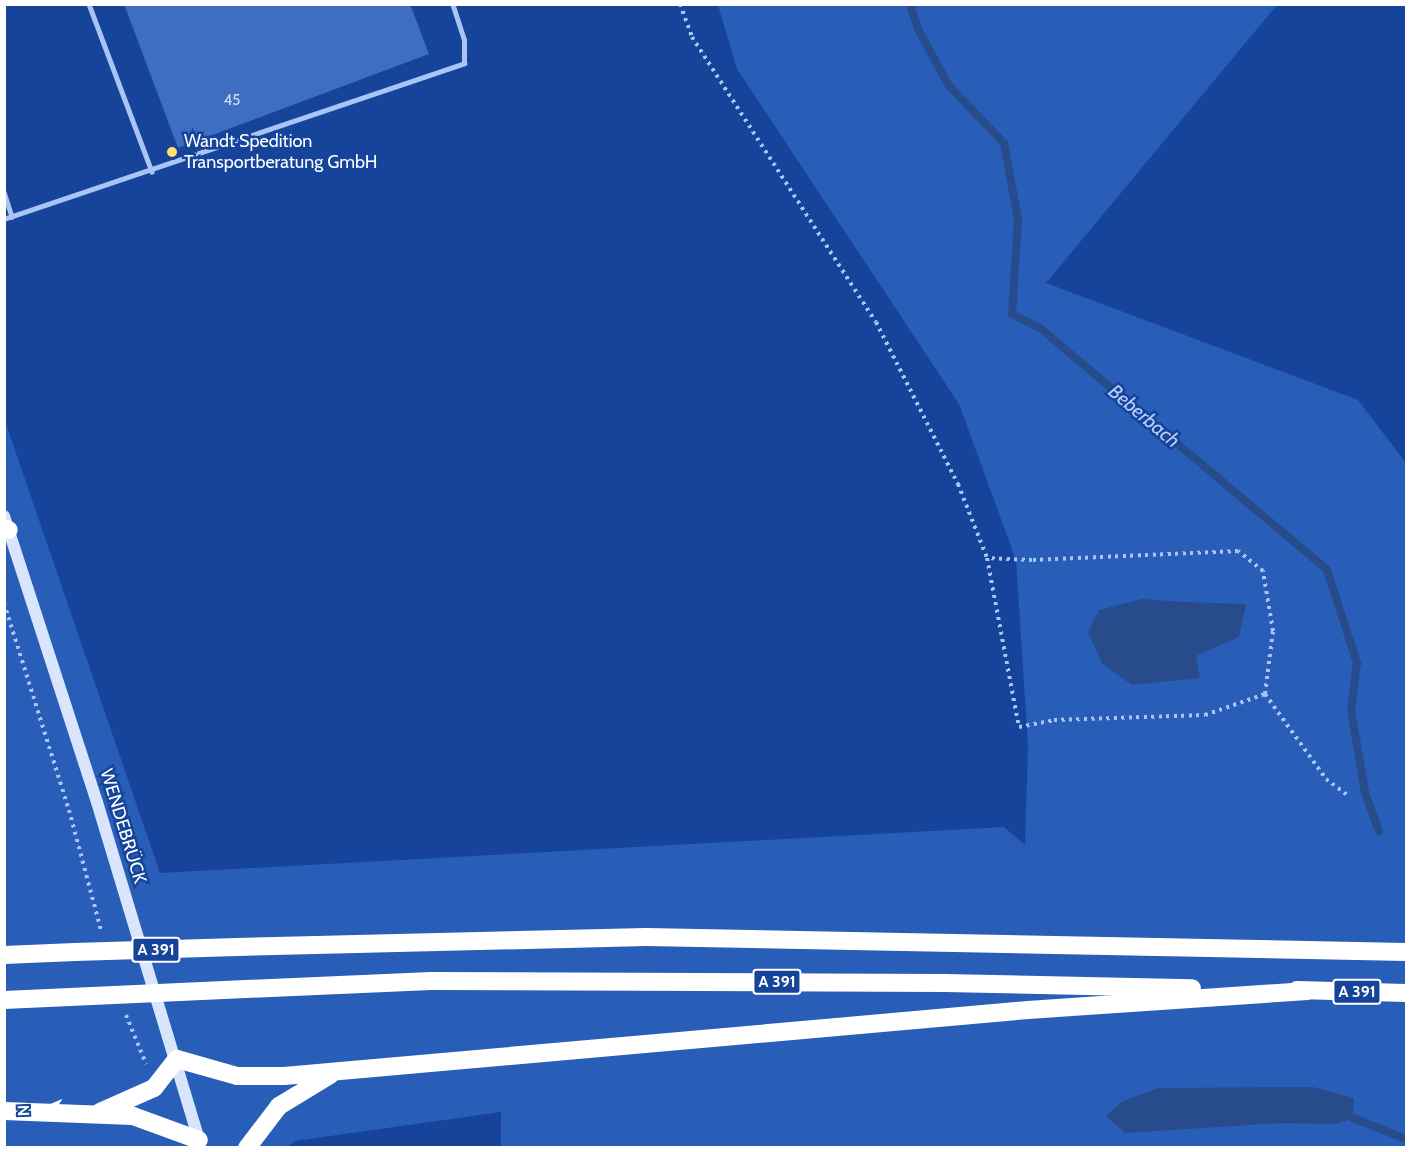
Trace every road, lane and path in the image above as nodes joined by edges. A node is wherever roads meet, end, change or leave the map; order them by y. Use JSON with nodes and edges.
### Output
{"nodes":[{"id":1,"x":89,"y":4,"type":"edge"},
{"id":2,"x":452,"y":4,"type":"edge"},
{"id":3,"x":680,"y":4,"type":"edge"},
{"id":4,"x":152,"y":172,"type":"junction"},
{"id":5,"x":4,"y":192,"type":"edge"},
{"id":6,"x":12,"y":217,"type":"junction"},
{"id":7,"x":4,"y":219,"type":"edge"},
{"id":8,"x":6,"y":525,"type":"edge"},
{"id":9,"x":987,"y":558,"type":"junction"},
{"id":10,"x":4,"y":603,"type":"edge"},
{"id":11,"x":1264,"y":694,"type":"junction"},
{"id":12,"x":1347,"y":795,"type":"dead end"},
{"id":13,"x":103,"y":936,"type":"dead end"},
{"id":14,"x":1407,"y":952,"type":"edge"},
{"id":15,"x":4,"y":955,"type":"edge"},
{"id":16,"x":1307,"y":991,"type":"junction"},
{"id":17,"x":1407,"y":993,"type":"edge"},
{"id":18,"x":4,"y":1000,"type":"edge"},
{"id":19,"x":126,"y":1013,"type":"dead end"},
{"id":20,"x":177,"y":1059,"type":"junction"},
{"id":21,"x":334,"y":1072,"type":"junction"},
{"id":22,"x":154,"y":1088,"type":"junction"},
{"id":23,"x":4,"y":1111,"type":"edge"},
{"id":24,"x":100,"y":1112,"type":"junction"},
{"id":25,"x":200,"y":1144,"type":"edge"},
{"id":26,"x":247,"y":1148,"type":"edge"}],
"edges":[{"from":1,"to":4,"type":"lane"},
{"from":2,"to":4,"type":"lane"},
{"from":3,"to":9,"type":"path"},
{"from":4,"to":6,"type":"lane"},
{"from":5,"to":6,"type":"lane"},
{"from":6,"to":7,"type":"lane"},
{"from":8,"to":20,"type":"main road","name":"WENDEBRÜCK"},
{"from":9,"to":11,"type":"path"},
{"from":9,"to":11,"type":"path"},
{"from":10,"to":13,"type":"path"},
{"from":11,"to":12,"type":"path"},
{"from":14,"to":15,"type":"highway","number":"A 391","bridge":true},
{"from":16,"to":17,"type":"highway","number":"A 391"},
{"from":16,"to":18,"type":"highway","number":"A 391","bridge":true},
{"from":16,"to":21,"type":"highway"},
{"from":19,"to":22,"type":"path"},
{"from":20,"to":21,"type":"highway"},
{"from":20,"to":22,"type":"highway"},
{"from":20,"to":25,"type":"main road","name":"WENDEBRÜCK"},
{"from":21,"to":26,"type":"highway"},
{"from":22,"to":24,"type":"highway"},
{"from":23,"to":24,"type":"highway"},
{"from":24,"to":25,"type":"highway"}]}
